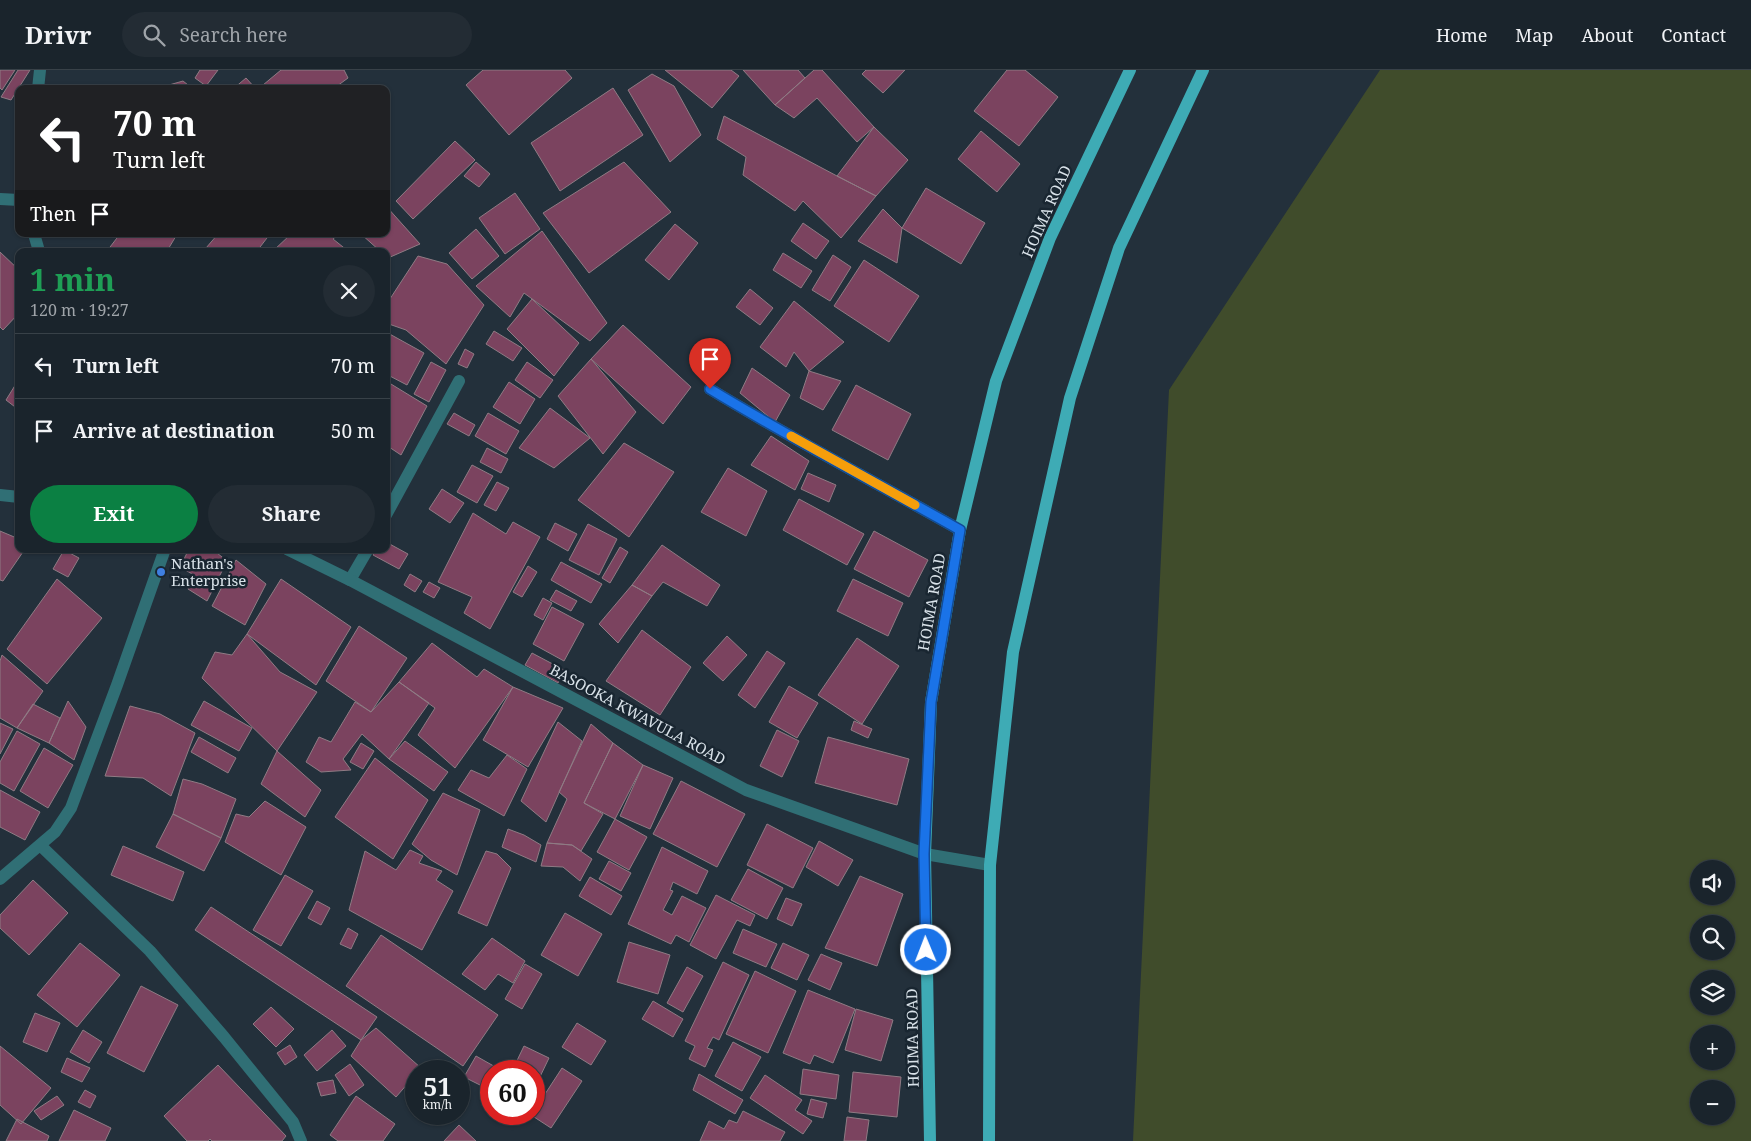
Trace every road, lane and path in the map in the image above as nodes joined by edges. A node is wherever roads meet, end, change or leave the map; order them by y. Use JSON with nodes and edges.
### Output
{"nodes":[{"id":1,"x":40,"y":70,"type":"edge"},
{"id":2,"x":1130,"y":70,"type":"edge"},
{"id":3,"x":1203,"y":70,"type":"edge"},
{"id":4,"x":38,"y":85,"type":"edge"},
{"id":5,"x":0,"y":199,"type":"edge"},
{"id":6,"x":15,"y":200,"type":"edge"},
{"id":7,"x":460,"y":381,"type":"dead end"},
{"id":8,"x":710,"y":389,"type":"dead end"},
{"id":9,"x":0,"y":494,"type":"edge"},
{"id":10,"x":15,"y":496,"type":"edge"},
{"id":11,"x":390,"y":507,"type":"edge"},
{"id":12,"x":960,"y":530,"type":"junction"},
{"id":13,"x":164,"y":553,"type":"edge"},
{"id":14,"x":295,"y":553,"type":"edge"},
{"id":15,"x":366,"y":553,"type":"edge"},
{"id":16,"x":350,"y":580,"type":"junction"},
{"id":17,"x":40,"y":845,"type":"junction"},
{"id":18,"x":924,"y":854,"type":"junction"},
{"id":19,"x":990,"y":865,"type":"junction"},
{"id":20,"x":0,"y":879,"type":"edge"},
{"id":21,"x":301,"y":1141,"type":"edge"},
{"id":22,"x":930,"y":1141,"type":"edge"},
{"id":23,"x":989,"y":1141,"type":"edge"}],
"edges":[{"from":1,"to":4,"type":"street"},
{"from":2,"to":12,"type":"main road","name":"HOIMA ROAD"},
{"from":3,"to":19,"type":"main road"},
{"from":5,"to":6,"type":"street"},
{"from":7,"to":11,"type":"street"},
{"from":8,"to":12,"type":"street"},
{"from":9,"to":10,"type":"street"},
{"from":12,"to":18,"type":"main road","name":"HOIMA ROAD"},
{"from":13,"to":17,"type":"street"},
{"from":14,"to":16,"type":"street","name":"BASOOKA KWAVULA ROAD"},
{"from":15,"to":16,"type":"street"},
{"from":16,"to":18,"type":"street","name":"BASOOKA KWAVULA ROAD"},
{"from":17,"to":20,"type":"street"},
{"from":17,"to":21,"type":"street"},
{"from":18,"to":19,"type":"street","name":"BASOOKA KWAVULA ROAD"},
{"from":18,"to":22,"type":"main road","name":"HOIMA ROAD"},
{"from":19,"to":23,"type":"main road"}]}
